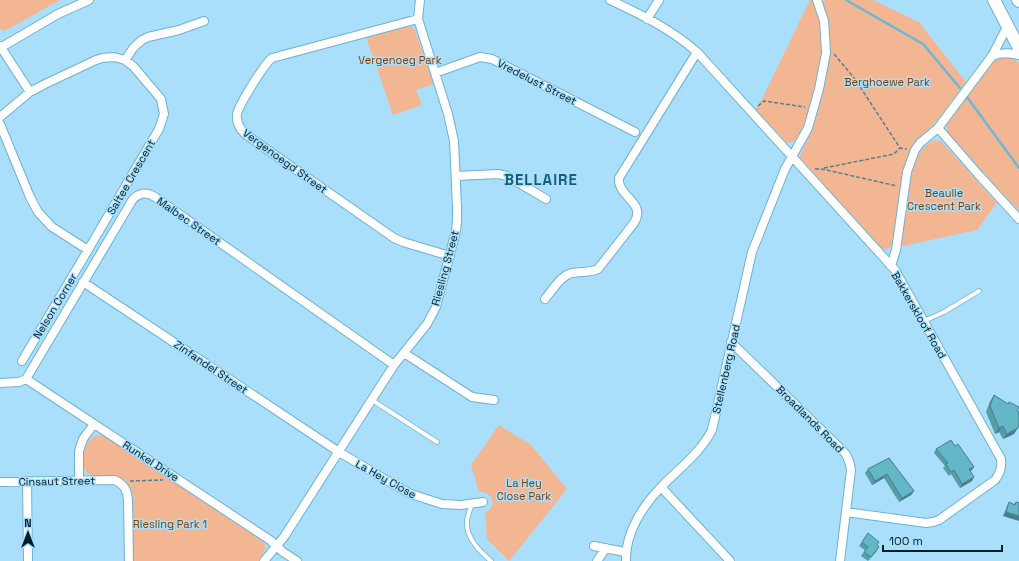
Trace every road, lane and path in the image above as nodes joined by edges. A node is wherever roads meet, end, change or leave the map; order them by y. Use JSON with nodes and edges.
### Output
{"nodes":[{"id":1,"x":89,"y":0,"type":"edge"},
{"id":2,"x":420,"y":0,"type":"edge"},
{"id":3,"x":610,"y":0,"type":"edge"},
{"id":4,"x":659,"y":0,"type":"edge"},
{"id":5,"x":817,"y":0,"type":"edge"},
{"id":6,"x":994,"y":0,"type":"edge"},
{"id":7,"x":418,"y":19,"type":"junction"},
{"id":8,"x":647,"y":19,"type":"junction"},
{"id":9,"x":204,"y":21,"type":"dead end"},
{"id":10,"x":1008,"y":25,"type":"junction"},
{"id":11,"x":0,"y":47,"type":"edge"},
{"id":12,"x":1019,"y":48,"type":"edge"},
{"id":13,"x":697,"y":52,"type":"junction"},
{"id":14,"x":826,"y":53,"type":"junction"},
{"id":15,"x":1019,"y":55,"type":"edge"},
{"id":16,"x":992,"y":56,"type":"junction"},
{"id":17,"x":125,"y":60,"type":"junction"},
{"id":18,"x":435,"y":73,"type":"junction"},
{"id":19,"x":30,"y":92,"type":"junction"},
{"id":20,"x":813,"y":108,"type":"junction"},
{"id":21,"x":752,"y":111,"type":"junction"},
{"id":22,"x":0,"y":117,"type":"edge"},
{"id":23,"x":0,"y":124,"type":"edge"},
{"id":24,"x":938,"y":128,"type":"junction"},
{"id":25,"x":635,"y":132,"type":"dead end"},
{"id":26,"x":900,"y":148,"type":"junction"},
{"id":27,"x":915,"y":150,"type":"junction"},
{"id":28,"x":792,"y":156,"type":"junction"},
{"id":29,"x":822,"y":169,"type":"junction"},
{"id":30,"x":805,"y":170,"type":"junction"},
{"id":31,"x":456,"y":176,"type":"junction"},
{"id":32,"x":905,"y":188,"type":"junction"},
{"id":33,"x":546,"y":199,"type":"dead end"},
{"id":34,"x":1019,"y":219,"type":"edge"},
{"id":35,"x":88,"y":250,"type":"junction"},
{"id":36,"x":450,"y":256,"type":"junction"},
{"id":37,"x":891,"y":266,"type":"junction"},
{"id":38,"x":83,"y":282,"type":"junction"},
{"id":39,"x":979,"y":291,"type":"dead end"},
{"id":40,"x":545,"y":299,"type":"dead end"},
{"id":41,"x":924,"y":321,"type":"junction"},
{"id":42,"x":732,"y":342,"type":"junction"},
{"id":43,"x":404,"y":353,"type":"junction"},
{"id":44,"x":22,"y":361,"type":"dead end"},
{"id":45,"x":394,"y":365,"type":"junction"},
{"id":46,"x":26,"y":379,"type":"junction"},
{"id":47,"x":0,"y":383,"type":"edge"},
{"id":48,"x":372,"y":400,"type":"junction"},
{"id":49,"x":494,"y":400,"type":"dead end"},
{"id":50,"x":94,"y":424,"type":"junction"},
{"id":51,"x":437,"y":442,"type":"dead end"},
{"id":52,"x":339,"y":452,"type":"junction"},
{"id":53,"x":172,"y":476,"type":"junction"},
{"id":54,"x":27,"y":481,"type":"junction"},
{"id":55,"x":79,"y":481,"type":"junction"},
{"id":56,"x":0,"y":482,"type":"edge"},
{"id":57,"x":118,"y":482,"type":"junction"},
{"id":58,"x":661,"y":487,"type":"junction"},
{"id":59,"x":483,"y":502,"type":"dead end"},
{"id":60,"x":472,"y":504,"type":"junction"},
{"id":61,"x":846,"y":512,"type":"junction"},
{"id":62,"x":276,"y":545,"type":"junction"},
{"id":63,"x":594,"y":546,"type":"dead end"},
{"id":64,"x":606,"y":548,"type":"junction"},
{"id":65,"x":625,"y":552,"type":"junction"},
{"id":66,"x":28,"y":561,"type":"edge"},
{"id":67,"x":129,"y":561,"type":"edge"},
{"id":68,"x":264,"y":561,"type":"edge"},
{"id":69,"x":297,"y":561,"type":"edge"},
{"id":70,"x":491,"y":561,"type":"edge"},
{"id":71,"x":597,"y":561,"type":"edge"},
{"id":72,"x":626,"y":561,"type":"edge"},
{"id":73,"x":730,"y":561,"type":"edge"},
{"id":74,"x":840,"y":561,"type":"edge"}],
"edges":[{"from":1,"to":11,"type":"street"},
{"from":2,"to":7,"type":"street","name":"Riesling Street"},
{"from":3,"to":8,"type":"street","name":"Bakkerskloof Road"},
{"from":4,"to":8,"type":"street"},
{"from":5,"to":14,"type":"street","name":"Stellenberg Road"},
{"from":6,"to":10,"type":"main road"},
{"from":7,"to":18,"type":"street","name":"Riesling Street"},
{"from":7,"to":36,"type":"street","name":"Vergenoegd Street"},
{"from":8,"to":13,"type":"street","name":"Bakkerskloof Road"},
{"from":9,"to":17,"type":"street"},
{"from":10,"to":12,"type":"main road"},
{"from":10,"to":16,"type":"street"},
{"from":11,"to":19,"type":"street"},
{"from":13,"to":21,"type":"street","name":"Bakkerskloof Road"},
{"from":13,"to":40,"type":"street"},
{"from":14,"to":20,"type":"street","name":"Stellenberg Road"},
{"from":14,"to":26,"type":"path"},
{"from":15,"to":16,"type":"street"},
{"from":16,"to":24,"type":"street"},
{"from":17,"to":19,"type":"street"},
{"from":17,"to":35,"type":"street","name":"Saltee Crescent"},
{"from":18,"to":25,"type":"street","name":"Vredelust Street"},
{"from":18,"to":31,"type":"street","name":"Riesling Street"},
{"from":19,"to":22,"type":"street"},
{"from":20,"to":21,"type":"path"},
{"from":20,"to":28,"type":"street","name":"Stellenberg Road"},
{"from":21,"to":28,"type":"street","name":"Bakkerskloof Road"},
{"from":23,"to":35,"type":"street"},
{"from":24,"to":27,"type":"street"},
{"from":24,"to":34,"type":"street"},
{"from":26,"to":27,"type":"path"},
{"from":26,"to":29,"type":"path"},
{"from":27,"to":32,"type":"street"},
{"from":28,"to":30,"type":"street","name":"Bakkerskloof Road"},
{"from":28,"to":42,"type":"street","name":"Stellenberg Road"},
{"from":29,"to":30,"type":"path"},
{"from":29,"to":32,"type":"path"},
{"from":30,"to":37,"type":"street","name":"Bakkerskloof Road"},
{"from":31,"to":33,"type":"street"},
{"from":31,"to":36,"type":"street","name":"Riesling Street"},
{"from":32,"to":37,"type":"street"},
{"from":35,"to":44,"type":"street","name":"Nelson Corner"},
{"from":36,"to":43,"type":"street","name":"Riesling Street"},
{"from":37,"to":41,"type":"street","name":"Bakkerskloof Road"},
{"from":38,"to":45,"type":"street","name":"Malbec Street"},
{"from":38,"to":46,"type":"street","name":"Malbec Street"},
{"from":38,"to":52,"type":"street","name":"Zinfandel Street"},
{"from":39,"to":41,"type":"lane"},
{"from":41,"to":61,"type":"street","name":"Bakkerskloof Road"},
{"from":42,"to":58,"type":"street","name":"Stellenberg Road"},
{"from":42,"to":61,"type":"street","name":"Broadlands Road"},
{"from":43,"to":45,"type":"street","name":"Riesling Street"},
{"from":43,"to":49,"type":"street"},
{"from":45,"to":48,"type":"street","name":"Riesling Street"},
{"from":46,"to":47,"type":"street"},
{"from":46,"to":50,"type":"street","name":"Runkel Drive"},
{"from":48,"to":51,"type":"lane"},
{"from":48,"to":52,"type":"street","name":"Riesling Street"},
{"from":50,"to":53,"type":"street","name":"Runkel Drive"},
{"from":50,"to":55,"type":"street"},
{"from":52,"to":60,"type":"street","name":"La Hey Close"},
{"from":52,"to":62,"type":"street","name":"Riesling Street"},
{"from":53,"to":57,"type":"path"},
{"from":53,"to":62,"type":"street","name":"Runkel Drive"},
{"from":54,"to":55,"type":"street","name":"Cinsaut Street"},
{"from":54,"to":56,"type":"street","name":"Cinsaut Street"},
{"from":54,"to":66,"type":"street"},
{"from":55,"to":57,"type":"street","name":"Cinsaut Street"},
{"from":57,"to":67,"type":"street"},
{"from":58,"to":65,"type":"street","name":"Stellenberg Road"},
{"from":58,"to":73,"type":"street"},
{"from":59,"to":60,"type":"street","name":"La Hey Close"},
{"from":60,"to":70,"type":"lane"},
{"from":61,"to":74,"type":"street","name":"Broadlands Road"},
{"from":62,"to":68,"type":"street","name":"Riesling Street"},
{"from":62,"to":69,"type":"street","name":"Runkel Drive"},
{"from":63,"to":64,"type":"street"},
{"from":64,"to":65,"type":"street"},
{"from":64,"to":71,"type":"street"},
{"from":65,"to":72,"type":"street","name":"Stellenberg Road"}]}
